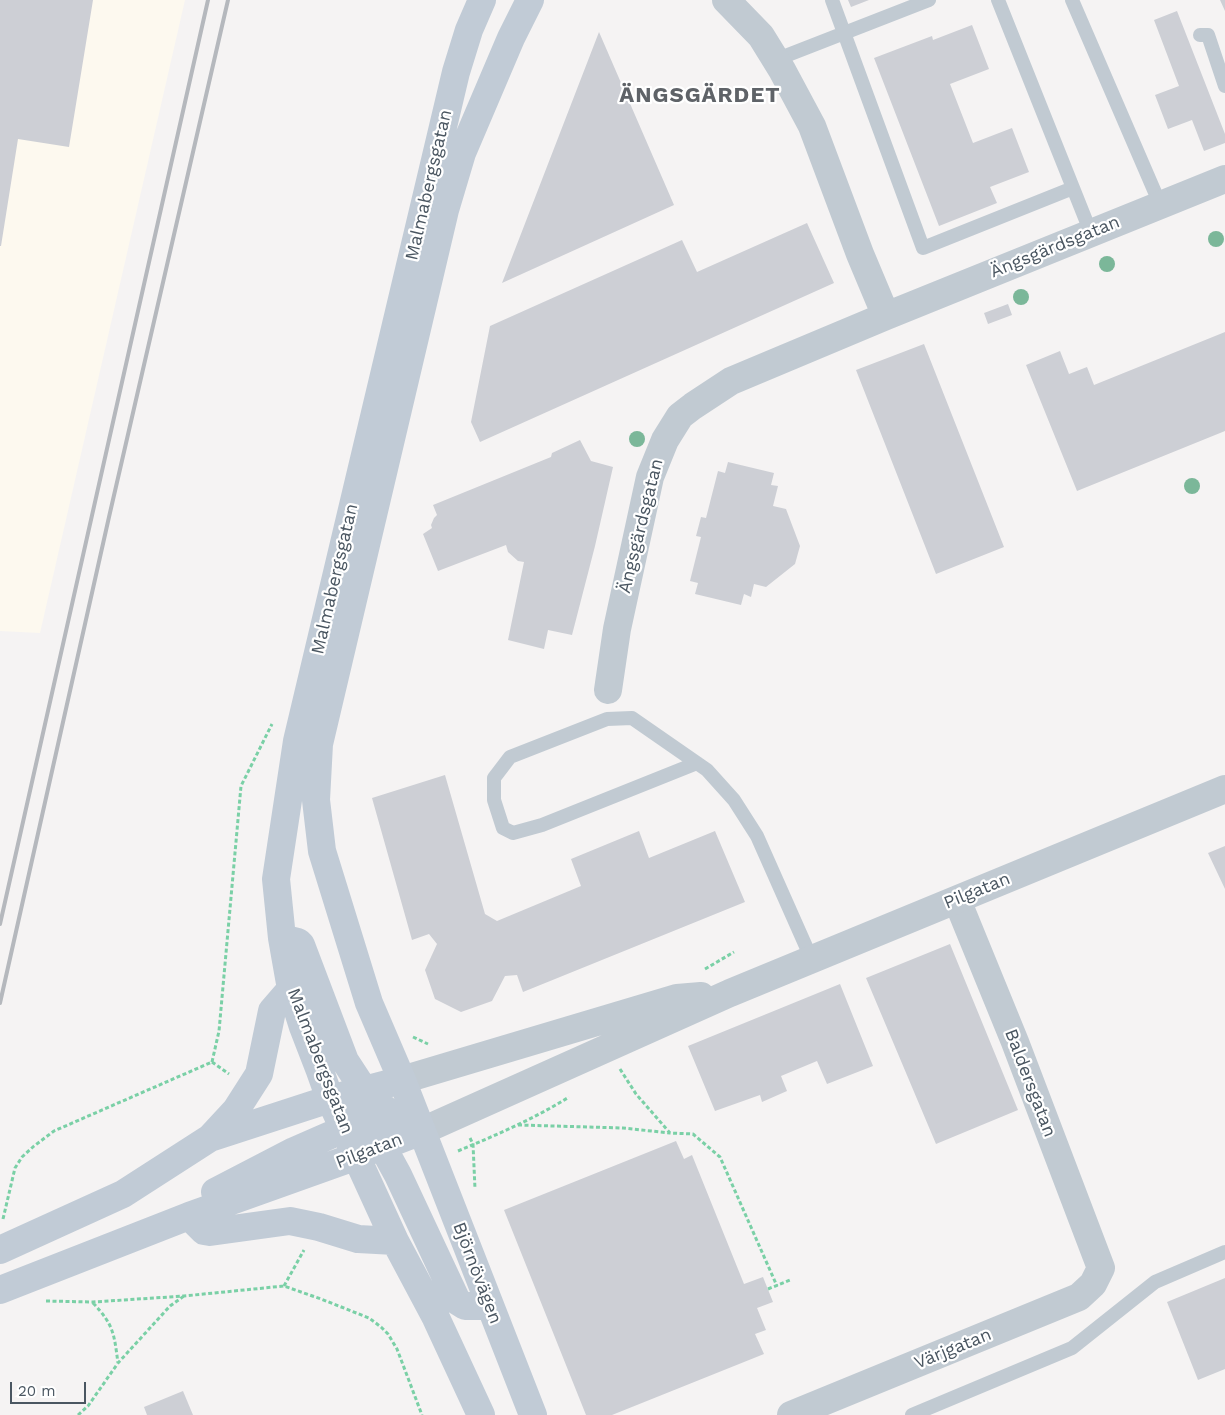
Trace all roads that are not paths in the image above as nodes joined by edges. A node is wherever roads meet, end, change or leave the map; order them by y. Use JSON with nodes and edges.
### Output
{"nodes":[{"id":1,"x":482,"y":0,"type":"edge"},
{"id":2,"x":530,"y":0,"type":"edge"},
{"id":3,"x":726,"y":0,"type":"edge"},
{"id":4,"x":832,"y":0,"type":"edge"},
{"id":5,"x":929,"y":0,"type":"edge"},
{"id":6,"x":998,"y":0,"type":"edge"},
{"id":7,"x":1072,"y":0,"type":"edge"},
{"id":8,"x":844,"y":33,"type":"junction"},
{"id":9,"x":1200,"y":35,"type":"dead end"},
{"id":10,"x":775,"y":60,"type":"junction"},
{"id":11,"x":1225,"y":86,"type":"edge"},
{"id":12,"x":1225,"y":178,"type":"edge"},
{"id":13,"x":1073,"y":188,"type":"junction"},
{"id":14,"x":1160,"y":204,"type":"junction"},
{"id":15,"x":1091,"y":233,"type":"junction"},
{"id":16,"x":886,"y":316,"type":"junction"},
{"id":17,"x":608,"y":690,"type":"dead end"},
{"id":18,"x":696,"y":762,"type":"junction"},
{"id":19,"x":1225,"y":789,"type":"edge"},
{"id":20,"x":957,"y":900,"type":"junction"},
{"id":21,"x":282,"y":938,"type":"junction"},
{"id":22,"x":812,"y":960,"type":"junction"},
{"id":23,"x":291,"y":989,"type":"junction"},
{"id":24,"x":730,"y":993,"type":"junction"},
{"id":25,"x":402,"y":1080,"type":"junction"},
{"id":26,"x":330,"y":1099,"type":"junction"},
{"id":27,"x":363,"y":1110,"type":"junction"},
{"id":28,"x":422,"y":1131,"type":"junction"},
{"id":29,"x":210,"y":1138,"type":"junction"},
{"id":30,"x":382,"y":1146,"type":"junction"},
{"id":31,"x":357,"y":1156,"type":"junction"},
{"id":32,"x":189,"y":1216,"type":"junction"},
{"id":33,"x":395,"y":1241,"type":"junction"},
{"id":34,"x":0,"y":1250,"type":"edge"},
{"id":35,"x":1225,"y":1252,"type":"edge"},
{"id":36,"x":1101,"y":1268,"type":"joint"},
{"id":37,"x":0,"y":1290,"type":"edge"},
{"id":38,"x":490,"y":1306,"type":"junction"},
{"id":39,"x":481,"y":1415,"type":"edge"},
{"id":40,"x":533,"y":1415,"type":"edge"},
{"id":41,"x":791,"y":1415,"type":"edge"},
{"id":42,"x":912,"y":1415,"type":"edge"}],
"edges":[{"from":1,"to":21,"type":"main road","name":"Malmabergsgatan"},
{"from":2,"to":25,"type":"main road","name":"Malmabergsgatan"},
{"from":3,"to":10,"type":"street"},
{"from":4,"to":8,"type":"lane"},
{"from":5,"to":8,"type":"lane"},
{"from":6,"to":13,"type":"lane"},
{"from":7,"to":14,"type":"lane"},
{"from":8,"to":10,"type":"lane"},
{"from":8,"to":13,"type":"lane"},
{"from":9,"to":11,"type":"lane"},
{"from":10,"to":16,"type":"street"},
{"from":12,"to":14,"type":"street","name":"Ängsgärdsgatan"},
{"from":13,"to":15,"type":"lane"},
{"from":14,"to":15,"type":"street","name":"Ängsgärdsgatan"},
{"from":15,"to":16,"type":"street","name":"Ängsgärdsgatan"},
{"from":16,"to":17,"type":"street","name":"Ängsgärdsgatan"},
{"from":18,"to":18,"type":"lane"},
{"from":18,"to":22,"type":"lane"},
{"from":19,"to":20,"type":"street","name":"Pilgatan"},
{"from":20,"to":22,"type":"street","name":"Pilgatan"},
{"from":20,"to":36,"type":"street","name":"Baldersgatan"},
{"from":21,"to":23,"type":"main road","name":"Malmabergsgatan"},
{"from":21,"to":27,"type":"main road"},
{"from":22,"to":24,"type":"street","name":"Pilgatan"},
{"from":23,"to":26,"type":"main road","name":"Malmabergsgatan"},
{"from":23,"to":29,"type":"main road"},
{"from":24,"to":25,"type":"street","name":"Pilgatan"},
{"from":24,"to":28,"type":"street","name":"Pilgatan"},
{"from":25,"to":27,"type":"main road","name":"Pilgatan"},
{"from":25,"to":28,"type":"main road","name":"Malmabergsgatan"},
{"from":26,"to":27,"type":"main road","name":"Pilgatan"},
{"from":26,"to":29,"type":"main road","name":"Pilgatan"},
{"from":27,"to":28,"type":"main road"},
{"from":27,"to":30,"type":"main road"},
{"from":27,"to":31,"type":"main road","name":"Malmabergsgatan"},
{"from":27,"to":32,"type":"main road"},
{"from":28,"to":30,"type":"main road","name":"Pilgatan"},
{"from":28,"to":38,"type":"main road","name":"Björnövägen"},
{"from":29,"to":34,"type":"main road","name":"Pilgatan"},
{"from":30,"to":31,"type":"main road","name":"Pilgatan"},
{"from":30,"to":38,"type":"main road"},
{"from":31,"to":32,"type":"main road","name":"Pilgatan"},
{"from":31,"to":33,"type":"main road"},
{"from":32,"to":33,"type":"main road"},
{"from":32,"to":37,"type":"main road","name":"Pilgatan"},
{"from":33,"to":39,"type":"main road"},
{"from":35,"to":42,"type":"lane"},
{"from":36,"to":41,"type":"street","name":"Värjgatan"},
{"from":38,"to":40,"type":"main road","name":"Björnövägen"}]}
